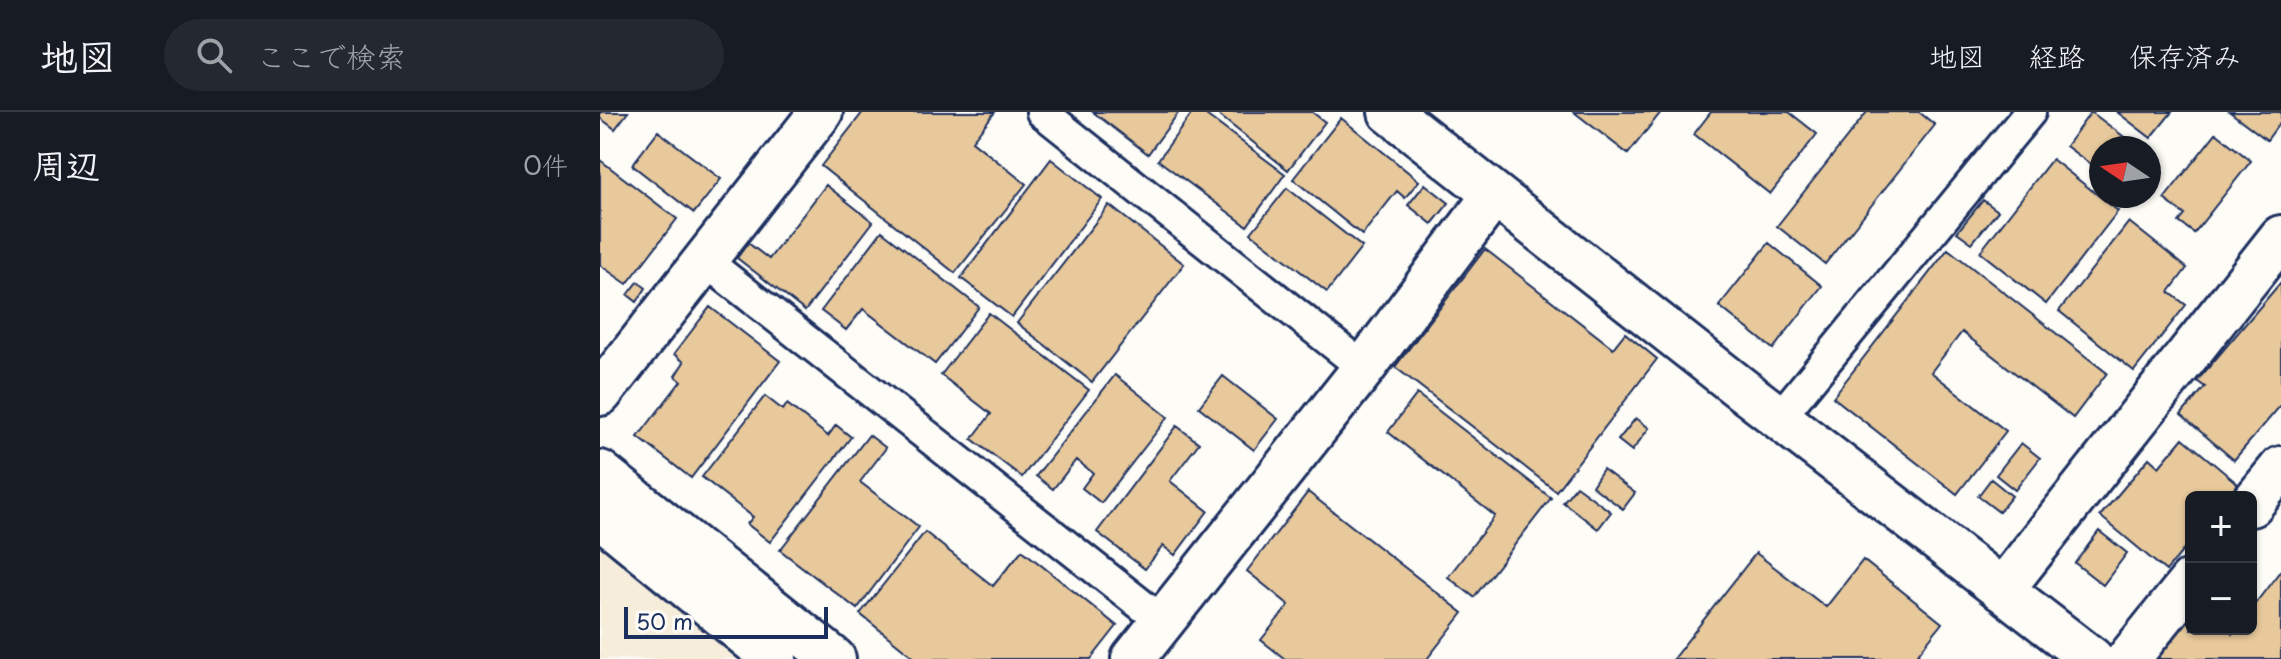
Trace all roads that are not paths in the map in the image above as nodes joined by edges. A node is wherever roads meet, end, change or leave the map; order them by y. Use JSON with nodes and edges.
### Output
{"nodes":[{"id":1,"x":821,"y":112,"type":"edge"},
{"id":2,"x":1042,"y":112,"type":"edge"},
{"id":3,"x":1390,"y":112,"type":"edge"},
{"id":4,"x":2030,"y":112,"type":"edge"},
{"id":5,"x":1494,"y":195,"type":"junction"},
{"id":6,"x":2281,"y":237,"type":"edge"},
{"id":7,"x":704,"y":260,"type":"junction"},
{"id":8,"x":1364,"y":368,"type":"junction"},
{"id":9,"x":600,"y":394,"type":"edge"},
{"id":10,"x":1779,"y":418,"type":"junction"},
{"id":11,"x":2281,"y":468,"type":"edge"},
{"id":12,"x":600,"y":472,"type":"edge"},
{"id":13,"x":2257,"y":498,"type":"edge"},
{"id":14,"x":600,"y":516,"type":"edge"},
{"id":15,"x":2185,"y":588,"type":"edge"},
{"id":16,"x":2002,"y":590,"type":"junction"},
{"id":17,"x":1162,"y":621,"type":"junction"},
{"id":18,"x":775,"y":659,"type":"edge"},
{"id":19,"x":834,"y":659,"type":"edge"},
{"id":20,"x":1133,"y":659,"type":"edge"},
{"id":21,"x":2092,"y":659,"type":"edge"},
{"id":22,"x":2128,"y":659,"type":"edge"}],
"edges":[{"from":1,"to":7,"type":"street"},
{"from":2,"to":8,"type":"street"},
{"from":3,"to":5,"type":"street"},
{"from":4,"to":10,"type":"street"},
{"from":5,"to":8,"type":"street"},
{"from":5,"to":10,"type":"street"},
{"from":6,"to":16,"type":"street"},
{"from":7,"to":9,"type":"street"},
{"from":7,"to":17,"type":"street"},
{"from":8,"to":17,"type":"street"},
{"from":10,"to":16,"type":"street"},
{"from":11,"to":13,"type":"street"},
{"from":12,"to":19,"type":"street"},
{"from":14,"to":18,"type":"street"},
{"from":15,"to":22,"type":"street"},
{"from":16,"to":21,"type":"street"},
{"from":17,"to":20,"type":"street"}]}
